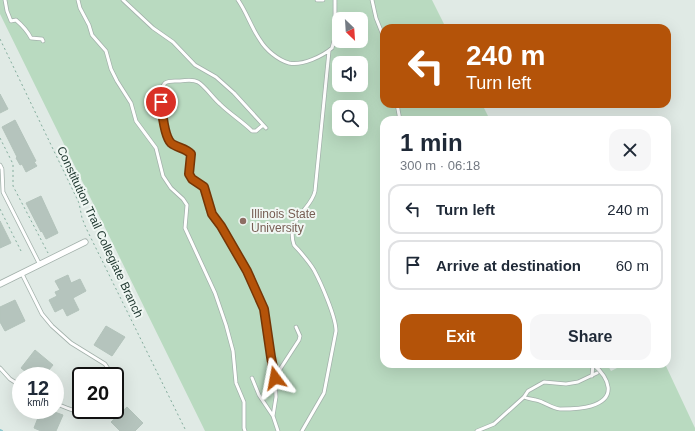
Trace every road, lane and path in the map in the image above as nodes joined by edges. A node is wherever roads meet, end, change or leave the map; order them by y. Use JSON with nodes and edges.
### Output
{"nodes":[{"id":1,"x":5,"y":0,"type":"edge"},
{"id":2,"x":78,"y":0,"type":"edge"},
{"id":3,"x":123,"y":0,"type":"edge"},
{"id":4,"x":238,"y":0,"type":"edge"},
{"id":5,"x":317,"y":0,"type":"edge"},
{"id":6,"x":322,"y":0,"type":"edge"},
{"id":7,"x":335,"y":0,"type":"edge"},
{"id":8,"x":372,"y":0,"type":"edge"},
{"id":9,"x":380,"y":28,"type":"edge"},
{"id":10,"x":0,"y":39,"type":"edge"},
{"id":11,"x":43,"y":41,"type":"dead end"},
{"id":12,"x":329,"y":51,"type":"junction"},
{"id":13,"x":263,"y":125,"type":"junction"},
{"id":14,"x":266,"y":128,"type":"dead end"},
{"id":15,"x":0,"y":138,"type":"edge"},
{"id":16,"x":0,"y":165,"type":"edge"},
{"id":17,"x":0,"y":209,"type":"edge"},
{"id":18,"x":85,"y":242,"type":"dead end"},
{"id":19,"x":21,"y":251,"type":"dead end"},
{"id":20,"x":51,"y":259,"type":"junction"},
{"id":21,"x":40,"y":265,"type":"junction"},
{"id":22,"x":22,"y":274,"type":"junction"},
{"id":23,"x":0,"y":284,"type":"edge"},
{"id":24,"x":296,"y":327,"type":"dead end"},
{"id":25,"x":107,"y":367,"type":"edge"},
{"id":26,"x":0,"y":368,"type":"edge"},
{"id":27,"x":593,"y":368,"type":"edge"},
{"id":28,"x":598,"y":368,"type":"edge"},
{"id":29,"x":597,"y":374,"type":"dead end"},
{"id":30,"x":592,"y":376,"type":"junction"},
{"id":31,"x":252,"y":378,"type":"dead end"},
{"id":32,"x":275,"y":378,"type":"junction"},
{"id":33,"x":12,"y":380,"type":"edge"},
{"id":34,"x":524,"y":397,"type":"junction"},
{"id":35,"x":273,"y":416,"type":"junction"},
{"id":36,"x":186,"y":431,"type":"edge"},
{"id":37,"x":245,"y":431,"type":"edge"},
{"id":38,"x":278,"y":431,"type":"edge"},
{"id":39,"x":302,"y":431,"type":"edge"},
{"id":40,"x":477,"y":431,"type":"edge"}],
"edges":[{"from":1,"to":11,"type":"lane"},
{"from":2,"to":37,"type":"lane"},
{"from":3,"to":13,"type":"lane"},
{"from":4,"to":12,"type":"lane"},
{"from":5,"to":6,"type":"lane"},
{"from":7,"to":12,"type":"lane"},
{"from":8,"to":9,"type":"lane"},
{"from":10,"to":36,"type":"path","name":"Constitution Trail Collegiate Branch"},
{"from":12,"to":39,"type":"lane"},
{"from":13,"to":14,"type":"lane"},
{"from":13,"to":32,"type":"lane"},
{"from":15,"to":20,"type":"path"},
{"from":16,"to":21,"type":"lane"},
{"from":17,"to":19,"type":"path"},
{"from":18,"to":20,"type":"street"},
{"from":20,"to":21,"type":"street"},
{"from":21,"to":22,"type":"street"},
{"from":22,"to":23,"type":"street"},
{"from":22,"to":25,"type":"lane"},
{"from":24,"to":32,"type":"lane"},
{"from":26,"to":33,"type":"lane"},
{"from":27,"to":30,"type":"lane"},
{"from":28,"to":34,"type":"lane"},
{"from":29,"to":30,"type":"lane"},
{"from":30,"to":34,"type":"lane"},
{"from":31,"to":35,"type":"lane"},
{"from":32,"to":35,"type":"lane"},
{"from":34,"to":40,"type":"lane"},
{"from":35,"to":38,"type":"lane"}]}
